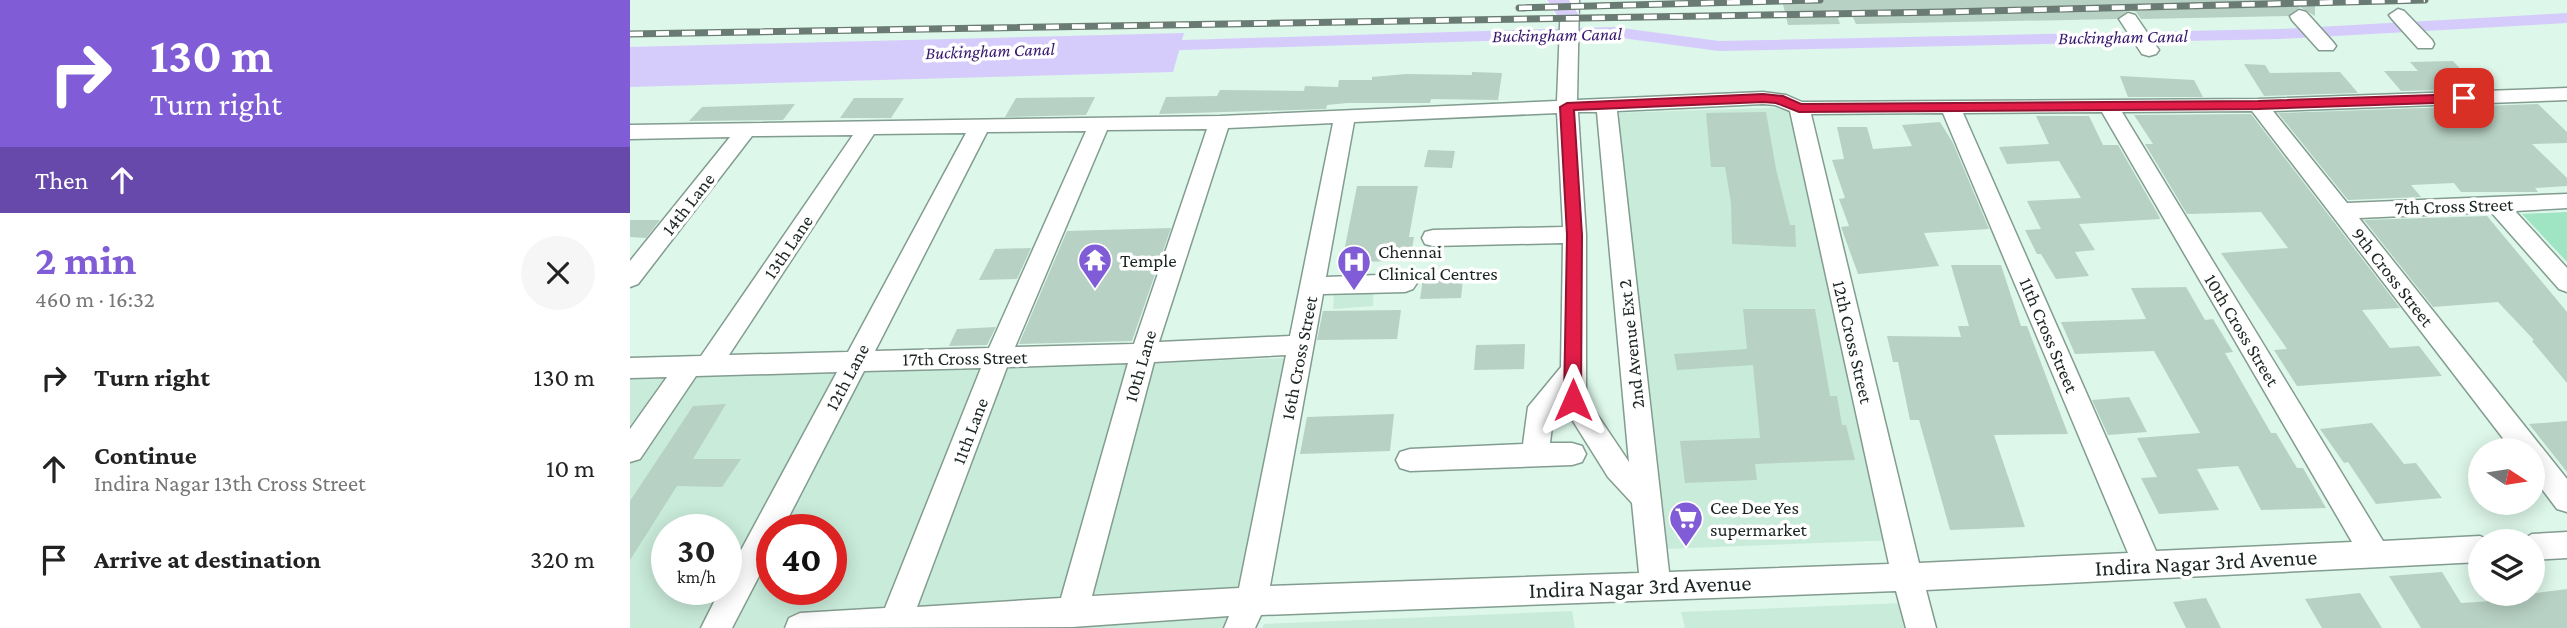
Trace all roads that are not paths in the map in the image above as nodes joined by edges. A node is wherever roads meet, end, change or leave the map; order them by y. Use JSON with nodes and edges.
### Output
{"nodes":[{"id":1,"x":1565,"y":5,"type":"edge"},
{"id":2,"x":2398,"y":15,"type":"dead end"},
{"id":3,"x":2299,"y":16,"type":"dead end"},
{"id":4,"x":2128,"y":19,"type":"dead end"},
{"id":5,"x":2425,"y":44,"type":"dead end"},
{"id":6,"x":2326,"y":46,"type":"dead end"},
{"id":7,"x":2150,"y":50,"type":"dead end"},
{"id":8,"x":2567,"y":94,"type":"edge"},
{"id":9,"x":1606,"y":103,"type":"junction"},
{"id":10,"x":2258,"y":105,"type":"junction"},
{"id":11,"x":1950,"y":106,"type":"junction"},
{"id":12,"x":2108,"y":106,"type":"junction"},
{"id":13,"x":1567,"y":107,"type":"junction"},
{"id":14,"x":1799,"y":108,"type":"junction"},
{"id":15,"x":1345,"y":115,"type":"junction"},
{"id":16,"x":1220,"y":122,"type":"junction"},
{"id":17,"x":1099,"y":124,"type":"junction"},
{"id":18,"x":981,"y":126,"type":"junction"},
{"id":19,"x":868,"y":128,"type":"junction"},
{"id":20,"x":746,"y":130,"type":"junction"},
{"id":21,"x":630,"y":132,"type":"edge"},
{"id":22,"x":2567,"y":201,"type":"edge"},
{"id":23,"x":2497,"y":205,"type":"junction"},
{"id":24,"x":2342,"y":211,"type":"junction"},
{"id":25,"x":1574,"y":235,"type":"junction"},
{"id":26,"x":1433,"y":238,"type":"dead end"},
{"id":27,"x":630,"y":278,"type":"edge"},
{"id":28,"x":1405,"y":283,"type":"dead end"},
{"id":29,"x":2567,"y":284,"type":"edge"},
{"id":30,"x":1312,"y":286,"type":"junction"},
{"id":31,"x":1301,"y":345,"type":"junction"},
{"id":32,"x":1143,"y":353,"type":"junction"},
{"id":33,"x":998,"y":357,"type":"junction"},
{"id":34,"x":856,"y":360,"type":"junction"},
{"id":35,"x":699,"y":366,"type":"junction"},
{"id":36,"x":630,"y":368,"type":"edge"},
{"id":37,"x":1573,"y":370,"type":"junction"},
{"id":38,"x":2519,"y":438,"type":"edge"},
{"id":39,"x":630,"y":452,"type":"edge"},
{"id":40,"x":1572,"y":454,"type":"dead end"},
{"id":41,"x":1535,"y":455,"type":"junction"},
{"id":42,"x":1410,"y":460,"type":"dead end"},
{"id":43,"x":2545,"y":472,"type":"edge"},
{"id":44,"x":1647,"y":499,"type":"junction"},
{"id":45,"x":2567,"y":500,"type":"edge"},
{"id":46,"x":2567,"y":545,"type":"edge"},
{"id":47,"x":2545,"y":546,"type":"edge"},
{"id":48,"x":2468,"y":550,"type":"edge"},
{"id":49,"x":2375,"y":554,"type":"junction"},
{"id":50,"x":2147,"y":564,"type":"junction"},
{"id":51,"x":1907,"y":577,"type":"junction"},
{"id":52,"x":1655,"y":586,"type":"junction"},
{"id":53,"x":1252,"y":601,"type":"junction"},
{"id":54,"x":1072,"y":613,"type":"junction"},
{"id":55,"x":895,"y":623,"type":"junction"},
{"id":56,"x":716,"y":628,"type":"edge"},
{"id":57,"x":800,"y":628,"type":"edge"},
{"id":58,"x":1239,"y":628,"type":"edge"},
{"id":59,"x":1921,"y":628,"type":"edge"}],
"edges":[{"from":1,"to":13,"type":"street"},
{"from":2,"to":5,"type":"street"},
{"from":3,"to":6,"type":"street"},
{"from":4,"to":7,"type":"street"},
{"from":8,"to":10,"type":"street"},
{"from":9,"to":13,"type":"street"},
{"from":9,"to":14,"type":"street"},
{"from":9,"to":44,"type":"street","name":"2nd Avenue Ext 2"},
{"from":10,"to":12,"type":"street"},
{"from":10,"to":24,"type":"street","name":"9th Cross Street"},
{"from":11,"to":12,"type":"street"},
{"from":11,"to":14,"type":"street"},
{"from":11,"to":50,"type":"street","name":"11th Cross Street"},
{"from":12,"to":49,"type":"street","name":"10th Cross Street"},
{"from":13,"to":15,"type":"street"},
{"from":13,"to":25,"type":"street"},
{"from":14,"to":51,"type":"street","name":"12th Cross Street"},
{"from":15,"to":16,"type":"street"},
{"from":15,"to":30,"type":"street","name":"16th Cross Street"},
{"from":16,"to":17,"type":"street"},
{"from":16,"to":32,"type":"street","name":"10th Lane"},
{"from":17,"to":18,"type":"street"},
{"from":17,"to":33,"type":"street","name":"11th Lane"},
{"from":18,"to":19,"type":"street"},
{"from":18,"to":34,"type":"street","name":"12th Lane"},
{"from":19,"to":20,"type":"street"},
{"from":19,"to":35,"type":"street","name":"13th Lane"},
{"from":20,"to":21,"type":"street"},
{"from":20,"to":27,"type":"street","name":"14th Lane"},
{"from":22,"to":23,"type":"street","name":"7th Cross Street"},
{"from":23,"to":24,"type":"street","name":"7th Cross Street"},
{"from":23,"to":29,"type":"street"},
{"from":24,"to":38,"type":"street","name":"9th Cross Street"},
{"from":25,"to":26,"type":"street"},
{"from":25,"to":37,"type":"street"},
{"from":28,"to":30,"type":"street"},
{"from":30,"to":31,"type":"street","name":"16th Cross Street"},
{"from":31,"to":32,"type":"street","name":"17th Cross Street"},
{"from":31,"to":53,"type":"street","name":"16th Cross Street"},
{"from":32,"to":33,"type":"street","name":"17th Cross Street"},
{"from":32,"to":54,"type":"street","name":"10th Lane"},
{"from":33,"to":34,"type":"street","name":"17th Cross Street"},
{"from":33,"to":55,"type":"street","name":"11th Lane"},
{"from":34,"to":35,"type":"street","name":"17th Cross Street"},
{"from":34,"to":56,"type":"street","name":"12th Lane"},
{"from":35,"to":36,"type":"street","name":"17th Cross Street"},
{"from":35,"to":39,"type":"street","name":"13th Lane"},
{"from":37,"to":41,"type":"street"},
{"from":37,"to":44,"type":"street"},
{"from":40,"to":41,"type":"street"},
{"from":41,"to":42,"type":"street"},
{"from":43,"to":45,"type":"street"},
{"from":44,"to":52,"type":"street","name":"2nd Avenue Ext 2"},
{"from":46,"to":47,"type":"street"},
{"from":48,"to":49,"type":"street","name":"Indira Nagar 3rd Avenue"},
{"from":49,"to":50,"type":"street","name":"Indira Nagar 3rd Avenue"},
{"from":50,"to":51,"type":"street","name":"Indira Nagar 3rd Avenue"},
{"from":51,"to":52,"type":"street","name":"Indira Nagar 3rd Avenue"},
{"from":51,"to":59,"type":"street","name":"12th Cross Street"},
{"from":52,"to":53,"type":"street","name":"Indira Nagar 3rd Avenue"},
{"from":53,"to":54,"type":"street","name":"Indira Nagar 3rd Avenue"},
{"from":53,"to":58,"type":"street","name":"16th Cross Street"},
{"from":54,"to":55,"type":"street","name":"Indira Nagar 3rd Avenue"},
{"from":55,"to":57,"type":"street","name":"Indira Nagar 3rd Avenue"}]}
